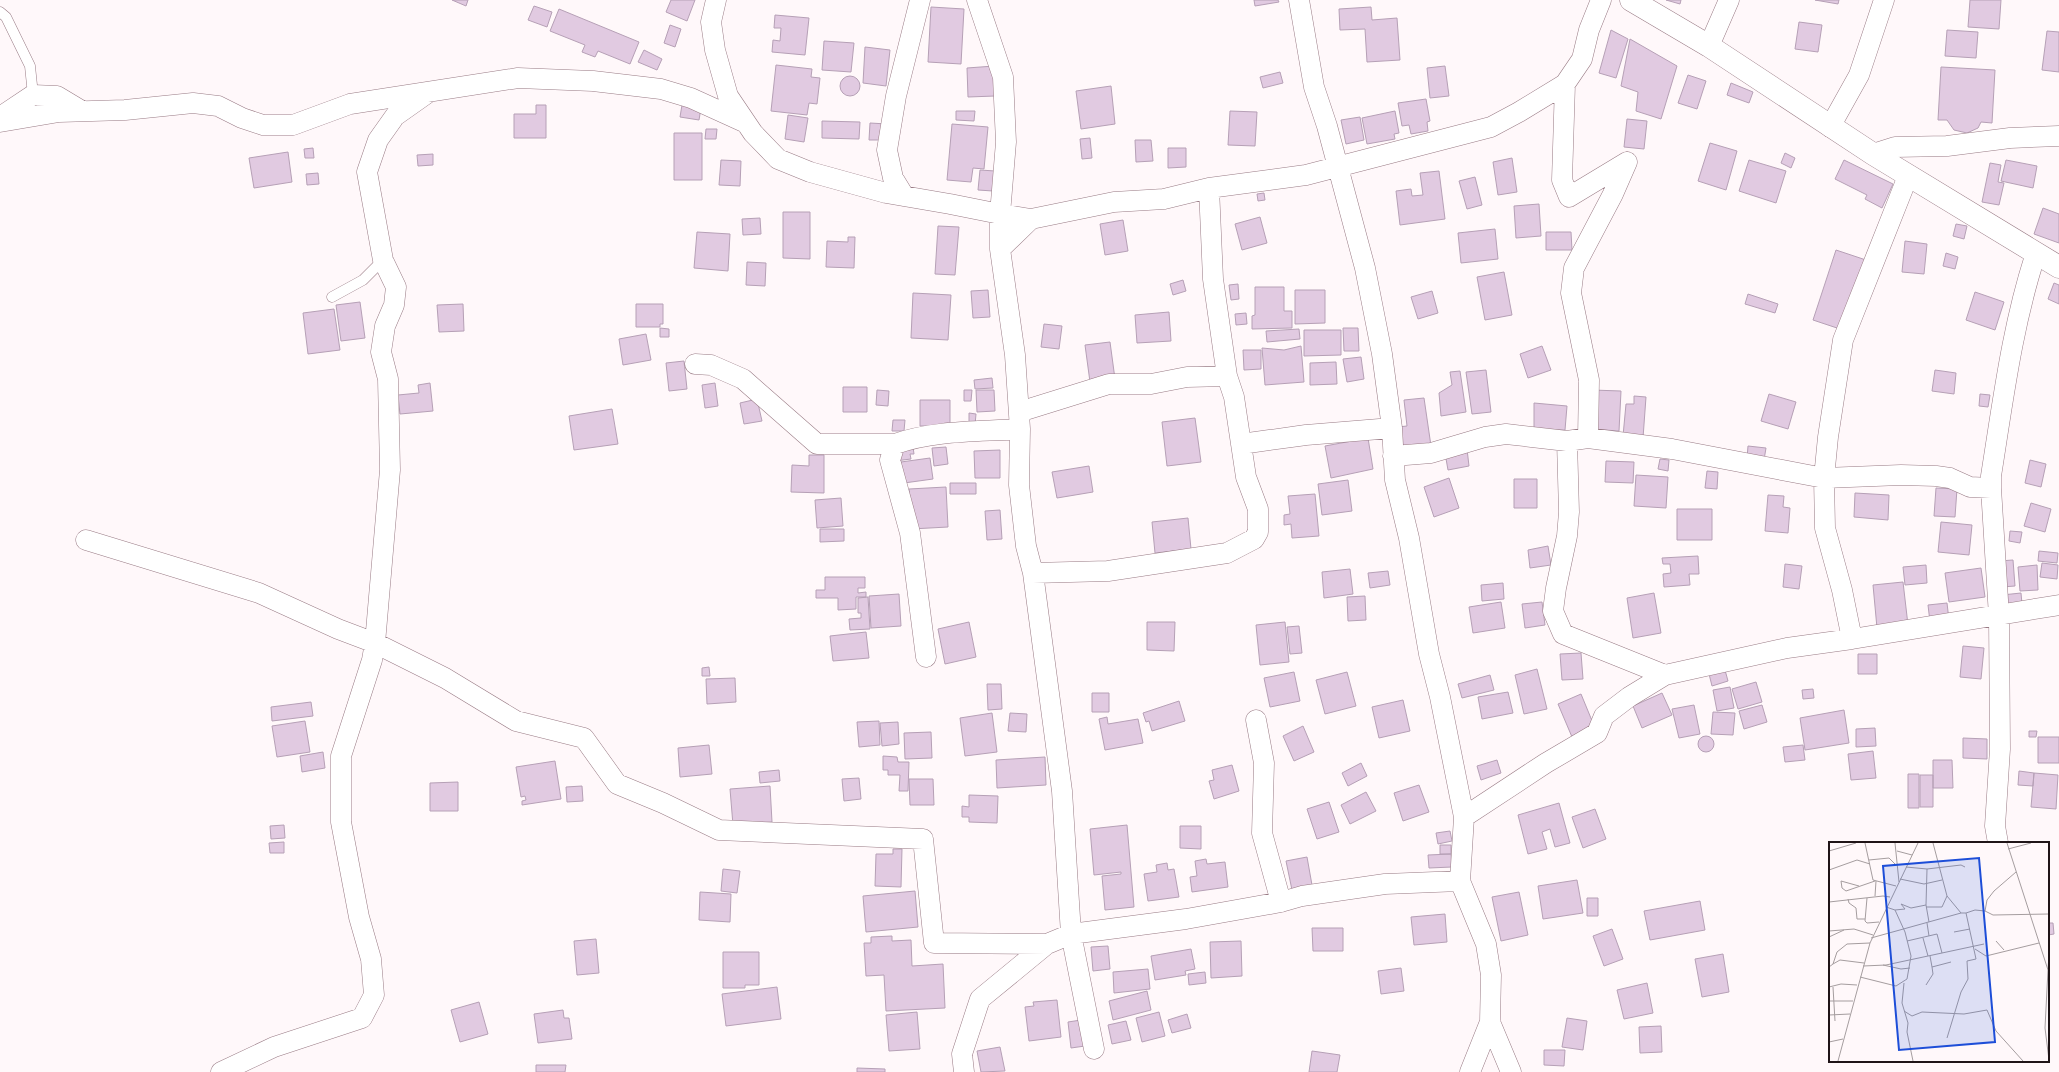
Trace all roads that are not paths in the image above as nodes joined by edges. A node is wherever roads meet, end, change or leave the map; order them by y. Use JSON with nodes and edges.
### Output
{"nodes":[{"id":1,"x":716,"y":0,"type":"edge"},
{"id":2,"x":920,"y":0,"type":"edge"},
{"id":3,"x":977,"y":0,"type":"edge"},
{"id":4,"x":1299,"y":0,"type":"edge"},
{"id":5,"x":1601,"y":0,"type":"edge"},
{"id":6,"x":1631,"y":0,"type":"edge"},
{"id":7,"x":1729,"y":0,"type":"edge"},
{"id":8,"x":1884,"y":0,"type":"edge"},
{"id":9,"x":0,"y":12,"type":"edge"},
{"id":10,"x":1709,"y":46,"type":"junction"},
{"id":11,"x":1565,"y":84,"type":"junction"},
{"id":12,"x":429,"y":92,"type":"junction"},
{"id":13,"x":33,"y":95,"type":"junction"},
{"id":14,"x":82,"y":111,"type":"junction"},
{"id":15,"x":0,"y":117,"type":"edge"},
{"id":16,"x":0,"y":122,"type":"edge"},
{"id":17,"x":746,"y":123,"type":"junction"},
{"id":18,"x":1830,"y":127,"type":"junction"},
{"id":19,"x":2059,"y":136,"type":"edge"},
{"id":20,"x":1873,"y":154,"type":"junction"},
{"id":21,"x":1338,"y":166,"type":"junction"},
{"id":22,"x":1908,"y":176,"type":"junction"},
{"id":23,"x":1209,"y":188,"type":"junction"},
{"id":24,"x":904,"y":196,"type":"junction"},
{"id":25,"x":1000,"y":214,"type":"junction"},
{"id":26,"x":1031,"y":218,"type":"junction"},
{"id":27,"x":1000,"y":249,"type":"junction"},
{"id":28,"x":2036,"y":253,"type":"junction"},
{"id":29,"x":383,"y":260,"type":"junction"},
{"id":30,"x":2059,"y":268,"type":"edge"},
{"id":31,"x":332,"y":297,"type":"dead end"},
{"id":32,"x":695,"y":364,"type":"dead end"},
{"id":33,"x":1227,"y":376,"type":"junction"},
{"id":34,"x":1020,"y":421,"type":"junction"},
{"id":35,"x":1392,"y":428,"type":"junction"},
{"id":36,"x":1588,"y":438,"type":"junction"},
{"id":37,"x":1567,"y":441,"type":"junction"},
{"id":38,"x":894,"y":444,"type":"junction"},
{"id":39,"x":1241,"y":444,"type":"junction"},
{"id":40,"x":1393,"y":456,"type":"junction"},
{"id":41,"x":1824,"y":478,"type":"junction"},
{"id":42,"x":1991,"y":488,"type":"junction"},
{"id":43,"x":86,"y":540,"type":"dead end"},
{"id":44,"x":1033,"y":574,"type":"junction"},
{"id":45,"x":2059,"y":605,"type":"edge"},
{"id":46,"x":1999,"y":616,"type":"junction"},
{"id":47,"x":1852,"y":639,"type":"junction"},
{"id":48,"x":375,"y":643,"type":"junction"},
{"id":49,"x":926,"y":657,"type":"dead end"},
{"id":50,"x":1665,"y":675,"type":"junction"},
{"id":51,"x":1256,"y":720,"type":"dead end"},
{"id":52,"x":1464,"y":817,"type":"junction"},
{"id":53,"x":1998,"y":842,"type":"edge"},
{"id":54,"x":1460,"y":881,"type":"junction"},
{"id":55,"x":1281,"y":902,"type":"junction"},
{"id":56,"x":1071,"y":934,"type":"junction"},
{"id":57,"x":1047,"y":944,"type":"junction"},
{"id":58,"x":1490,"y":1022,"type":"junction"},
{"id":59,"x":1094,"y":1049,"type":"dead end"},
{"id":60,"x":221,"y":1072,"type":"edge"},
{"id":61,"x":964,"y":1072,"type":"edge"},
{"id":62,"x":1470,"y":1072,"type":"edge"},
{"id":63,"x":1511,"y":1072,"type":"edge"}],
"edges":[{"from":1,"to":17,"type":"street"},
{"from":2,"to":24,"type":"street"},
{"from":3,"to":25,"type":"street"},
{"from":4,"to":21,"type":"street"},
{"from":5,"to":11,"type":"street"},
{"from":6,"to":10,"type":"main road"},
{"from":7,"to":10,"type":"street"},
{"from":8,"to":18,"type":"street"},
{"from":9,"to":13,"type":"lane"},
{"from":10,"to":18,"type":"main road"},
{"from":11,"to":21,"type":"street"},
{"from":11,"to":36,"type":"street"},
{"from":12,"to":14,"type":"street"},
{"from":12,"to":17,"type":"street"},
{"from":12,"to":29,"type":"street"},
{"from":13,"to":14,"type":"street"},
{"from":13,"to":15,"type":"street"},
{"from":14,"to":16,"type":"street"},
{"from":17,"to":24,"type":"street"},
{"from":18,"to":20,"type":"main road"},
{"from":19,"to":20,"type":"street"},
{"from":20,"to":22,"type":"main road"},
{"from":21,"to":23,"type":"street"},
{"from":21,"to":35,"type":"street"},
{"from":22,"to":28,"type":"main road"},
{"from":22,"to":41,"type":"street"},
{"from":23,"to":26,"type":"street"},
{"from":23,"to":33,"type":"street"},
{"from":24,"to":25,"type":"street"},
{"from":25,"to":26,"type":"street"},
{"from":25,"to":27,"type":"street"},
{"from":26,"to":27,"type":"street"},
{"from":27,"to":34,"type":"street"},
{"from":28,"to":30,"type":"main road"},
{"from":28,"to":42,"type":"street"},
{"from":29,"to":31,"type":"lane"},
{"from":29,"to":48,"type":"street"},
{"from":32,"to":38,"type":"street"},
{"from":33,"to":34,"type":"street"},
{"from":33,"to":39,"type":"street"},
{"from":34,"to":38,"type":"street"},
{"from":34,"to":44,"type":"street"},
{"from":35,"to":39,"type":"street"},
{"from":35,"to":40,"type":"street"},
{"from":36,"to":37,"type":"street"},
{"from":36,"to":41,"type":"street"},
{"from":37,"to":40,"type":"street"},
{"from":37,"to":50,"type":"street"},
{"from":38,"to":49,"type":"street"},
{"from":39,"to":44,"type":"street"},
{"from":40,"to":52,"type":"street"},
{"from":41,"to":42,"type":"street"},
{"from":41,"to":47,"type":"street"},
{"from":42,"to":46,"type":"street"},
{"from":43,"to":48,"type":"street"},
{"from":44,"to":56,"type":"street"},
{"from":45,"to":46,"type":"street"},
{"from":46,"to":47,"type":"street"},
{"from":46,"to":53,"type":"street"},
{"from":47,"to":50,"type":"street"},
{"from":48,"to":57,"type":"street"},
{"from":48,"to":60,"type":"street"},
{"from":50,"to":52,"type":"street"},
{"from":51,"to":55,"type":"street"},
{"from":52,"to":54,"type":"street"},
{"from":54,"to":55,"type":"street"},
{"from":54,"to":58,"type":"street"},
{"from":55,"to":56,"type":"street"},
{"from":56,"to":57,"type":"street"},
{"from":56,"to":59,"type":"street"},
{"from":57,"to":61,"type":"street"},
{"from":58,"to":62,"type":"street"},
{"from":58,"to":63,"type":"street"}]}
